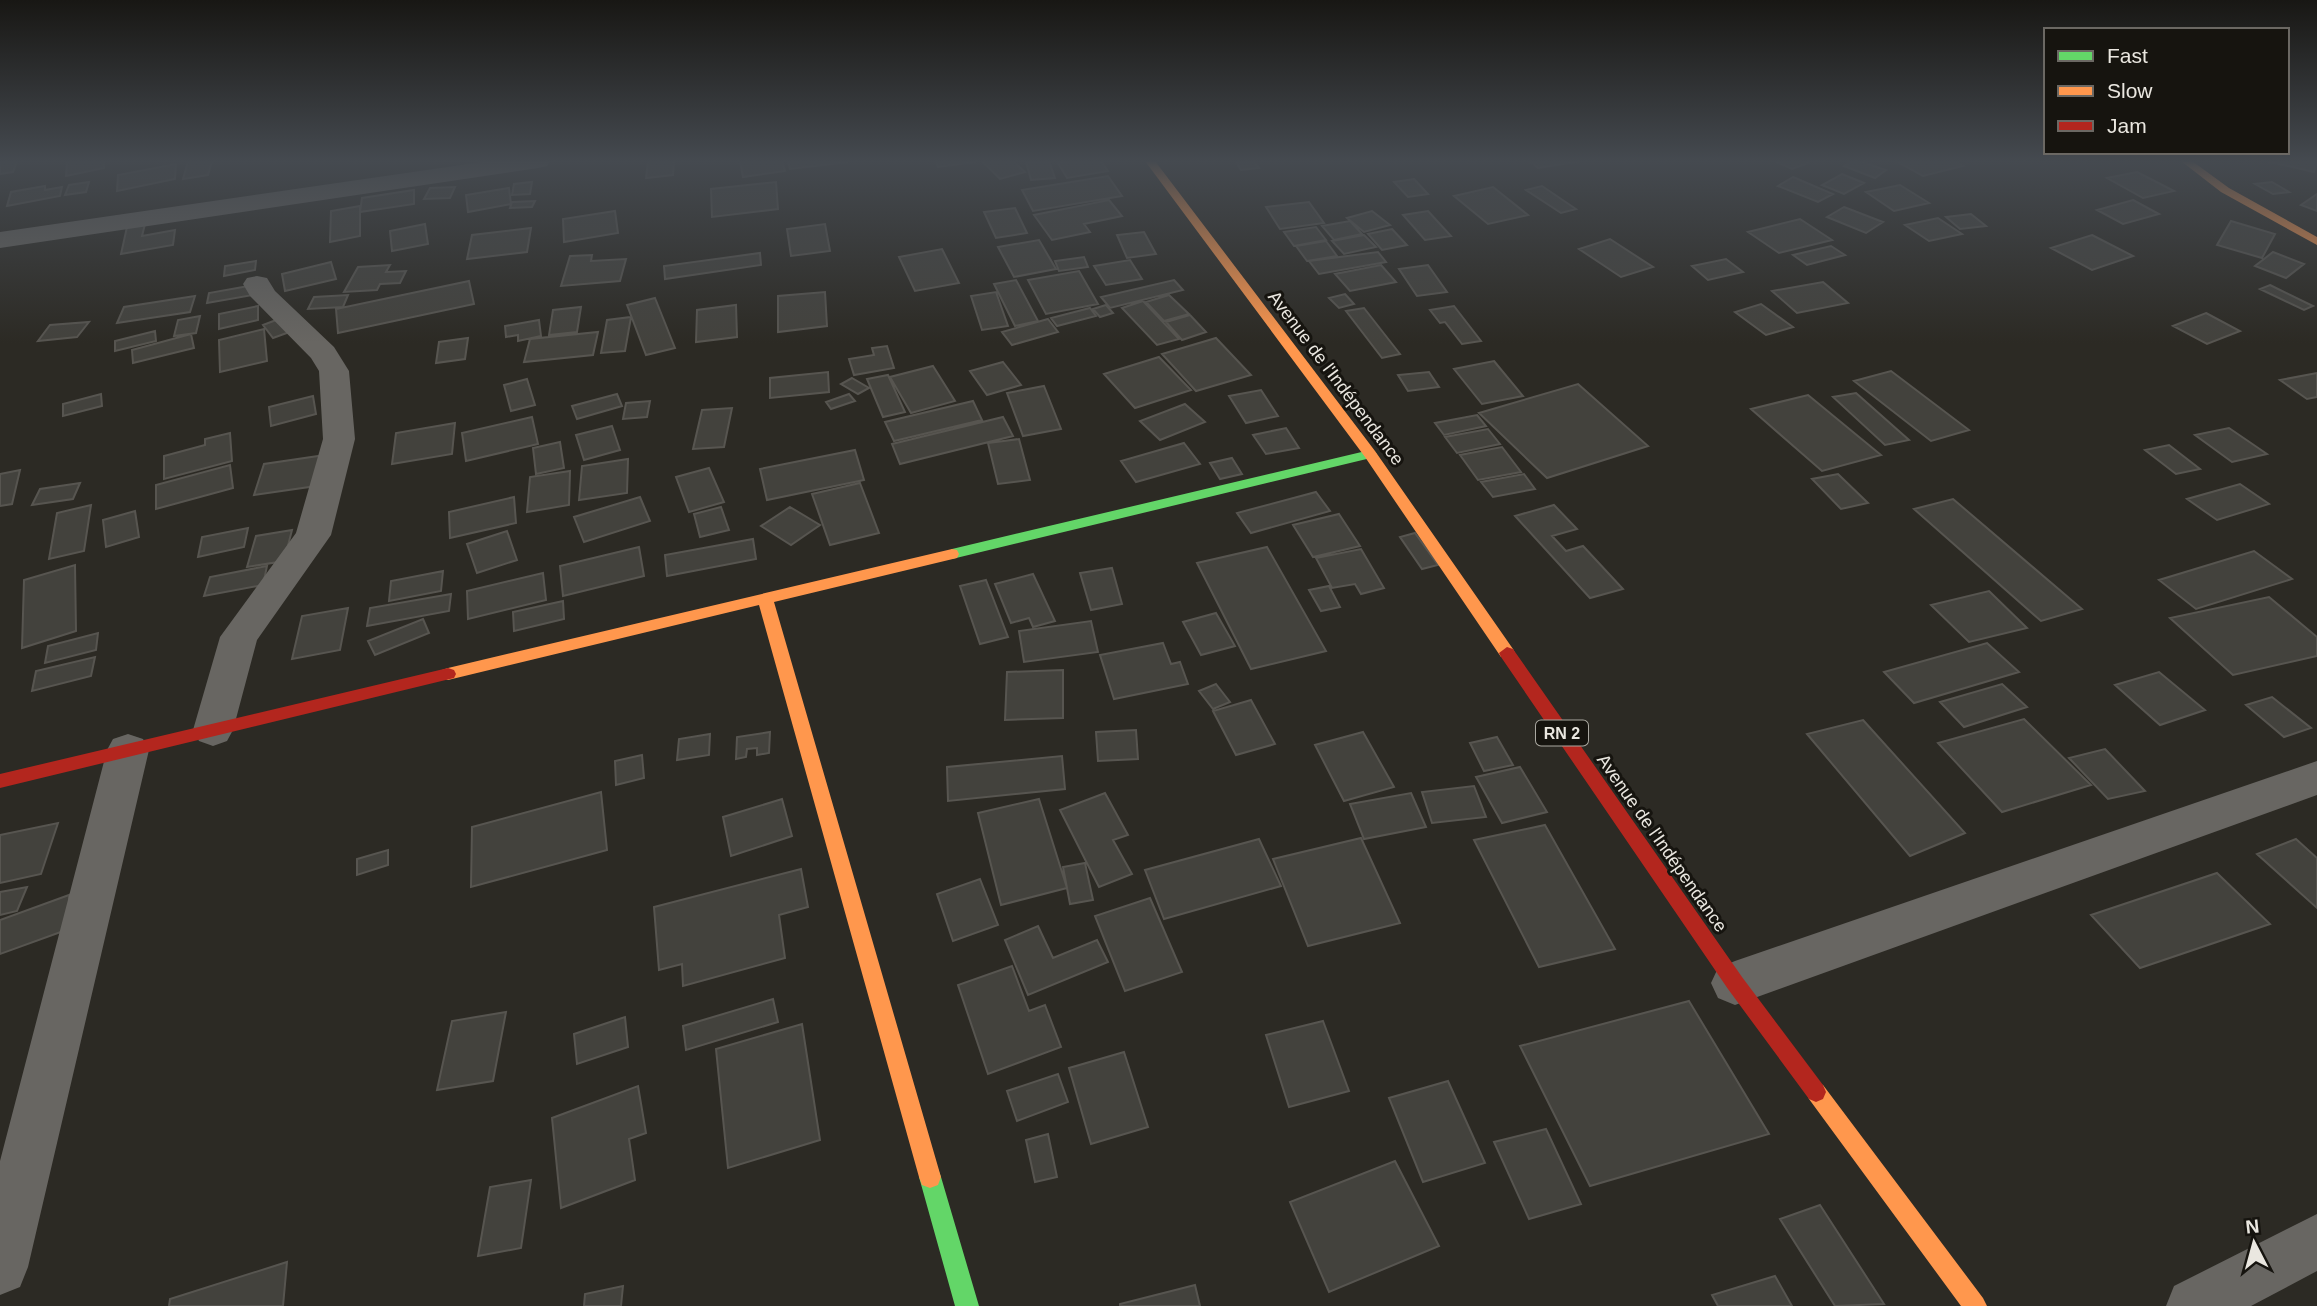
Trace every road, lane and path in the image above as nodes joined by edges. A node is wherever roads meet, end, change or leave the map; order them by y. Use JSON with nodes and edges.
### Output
{"nodes":[{"id":1,"x":123,"y":222,"type":"edge"},
{"id":2,"x":1196,"y":222,"type":"edge"},
{"id":3,"x":2282,"y":222,"type":"edge"},
{"id":4,"x":0,"y":240,"type":"edge"},
{"id":5,"x":2317,"y":242,"type":"edge"},
{"id":6,"x":257,"y":284,"type":"dead end"},
{"id":7,"x":1370,"y":454,"type":"junction"},
{"id":8,"x":765,"y":598,"type":"junction"},
{"id":9,"x":213,"y":730,"type":"junction"},
{"id":10,"x":128,"y":750,"type":"junction"},
{"id":11,"x":2317,"y":778,"type":"edge"},
{"id":12,"x":0,"y":780,"type":"edge"},
{"id":13,"x":1735,"y":983,"type":"junction"},
{"id":14,"x":2317,"y":1241,"type":"edge"},
{"id":15,"x":0,"y":1267,"type":"edge"},
{"id":16,"x":967,"y":1306,"type":"edge"},
{"id":17,"x":1975,"y":1306,"type":"edge"},
{"id":18,"x":2194,"y":1306,"type":"edge"}],
"edges":[{"from":1,"to":4,"type":"street"},
{"from":2,"to":7,"type":"street","name":"Avenue de l'Indépendance","number":"RN 2"},
{"from":3,"to":5,"type":"street"},
{"from":6,"to":9,"type":"street"},
{"from":7,"to":8,"type":"street"},
{"from":7,"to":13,"type":"street","name":"Avenue de l'Indépendance","number":"RN 2"},
{"from":8,"to":9,"type":"street"},
{"from":8,"to":16,"type":"street"},
{"from":9,"to":10,"type":"street"},
{"from":10,"to":12,"type":"street"},
{"from":10,"to":15,"type":"street"},
{"from":11,"to":13,"type":"street"},
{"from":13,"to":17,"type":"street","name":"Avenue de l'Indépendance","number":"RN 2"},
{"from":14,"to":18,"type":"street"}]}
